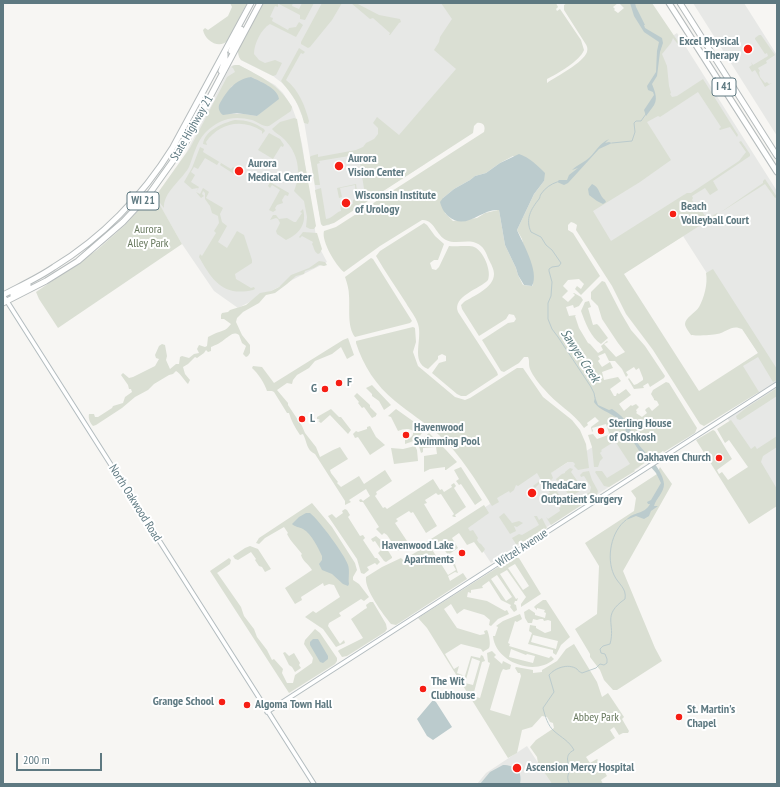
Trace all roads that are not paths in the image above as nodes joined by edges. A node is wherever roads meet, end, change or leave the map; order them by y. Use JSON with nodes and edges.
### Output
{"nodes":[{"id":1,"x":251,"y":3,"type":"edge"},
{"id":2,"x":260,"y":3,"type":"edge"},
{"id":3,"x":669,"y":3,"type":"edge"},
{"id":4,"x":680,"y":3,"type":"edge"},
{"id":5,"x":241,"y":23,"type":"junction"},
{"id":6,"x":224,"y":53,"type":"junction"},
{"id":7,"x":232,"y":56,"type":"junction"},
{"id":8,"x":216,"y":86,"type":"junction"},
{"id":9,"x":777,"y":156,"type":"edge"},
{"id":10,"x":777,"y":172,"type":"edge"},
{"id":11,"x":36,"y":278,"type":"junction"},
{"id":12,"x":3,"y":295,"type":"edge"},
{"id":13,"x":5,"y":302,"type":"edge"},
{"id":14,"x":777,"y":384,"type":"edge"},
{"id":15,"x":267,"y":712,"type":"junction"},
{"id":16,"x":314,"y":784,"type":"edge"}],
"edges":[{"from":1,"to":5,"type":"highway","name":"State Highway 21","number":"WI 21"},
{"from":2,"to":7,"type":"highway","name":"State Highway 21","number":"WI 21"},
{"from":3,"to":10,"type":"highway","number":"I 41"},
{"from":4,"to":9,"type":"highway","number":"I 41"},
{"from":5,"to":6,"type":"highway","name":"State Highway 21","number":"WI 21"},
{"from":5,"to":7,"type":"highway"},
{"from":6,"to":8,"type":"highway"},
{"from":6,"to":11,"type":"highway","name":"State Highway 21","number":"WI 21"},
{"from":7,"to":8,"type":"highway","name":"State Highway 21","number":"WI 21"},
{"from":8,"to":13,"type":"highway","name":"State Highway 21","number":"WI 21"},
{"from":11,"to":12,"type":"highway","name":"State Highway 21","number":"WI 21"},
{"from":11,"to":13,"type":"highway"},
{"from":12,"to":13,"type":"main road","name":"North Oakwood Road"},
{"from":13,"to":15,"type":"main road","name":"North Oakwood Road"},
{"from":14,"to":15,"type":"main road","name":"Witzel Avenue"},
{"from":15,"to":16,"type":"main road","name":"North Oakwood Road"}]}
